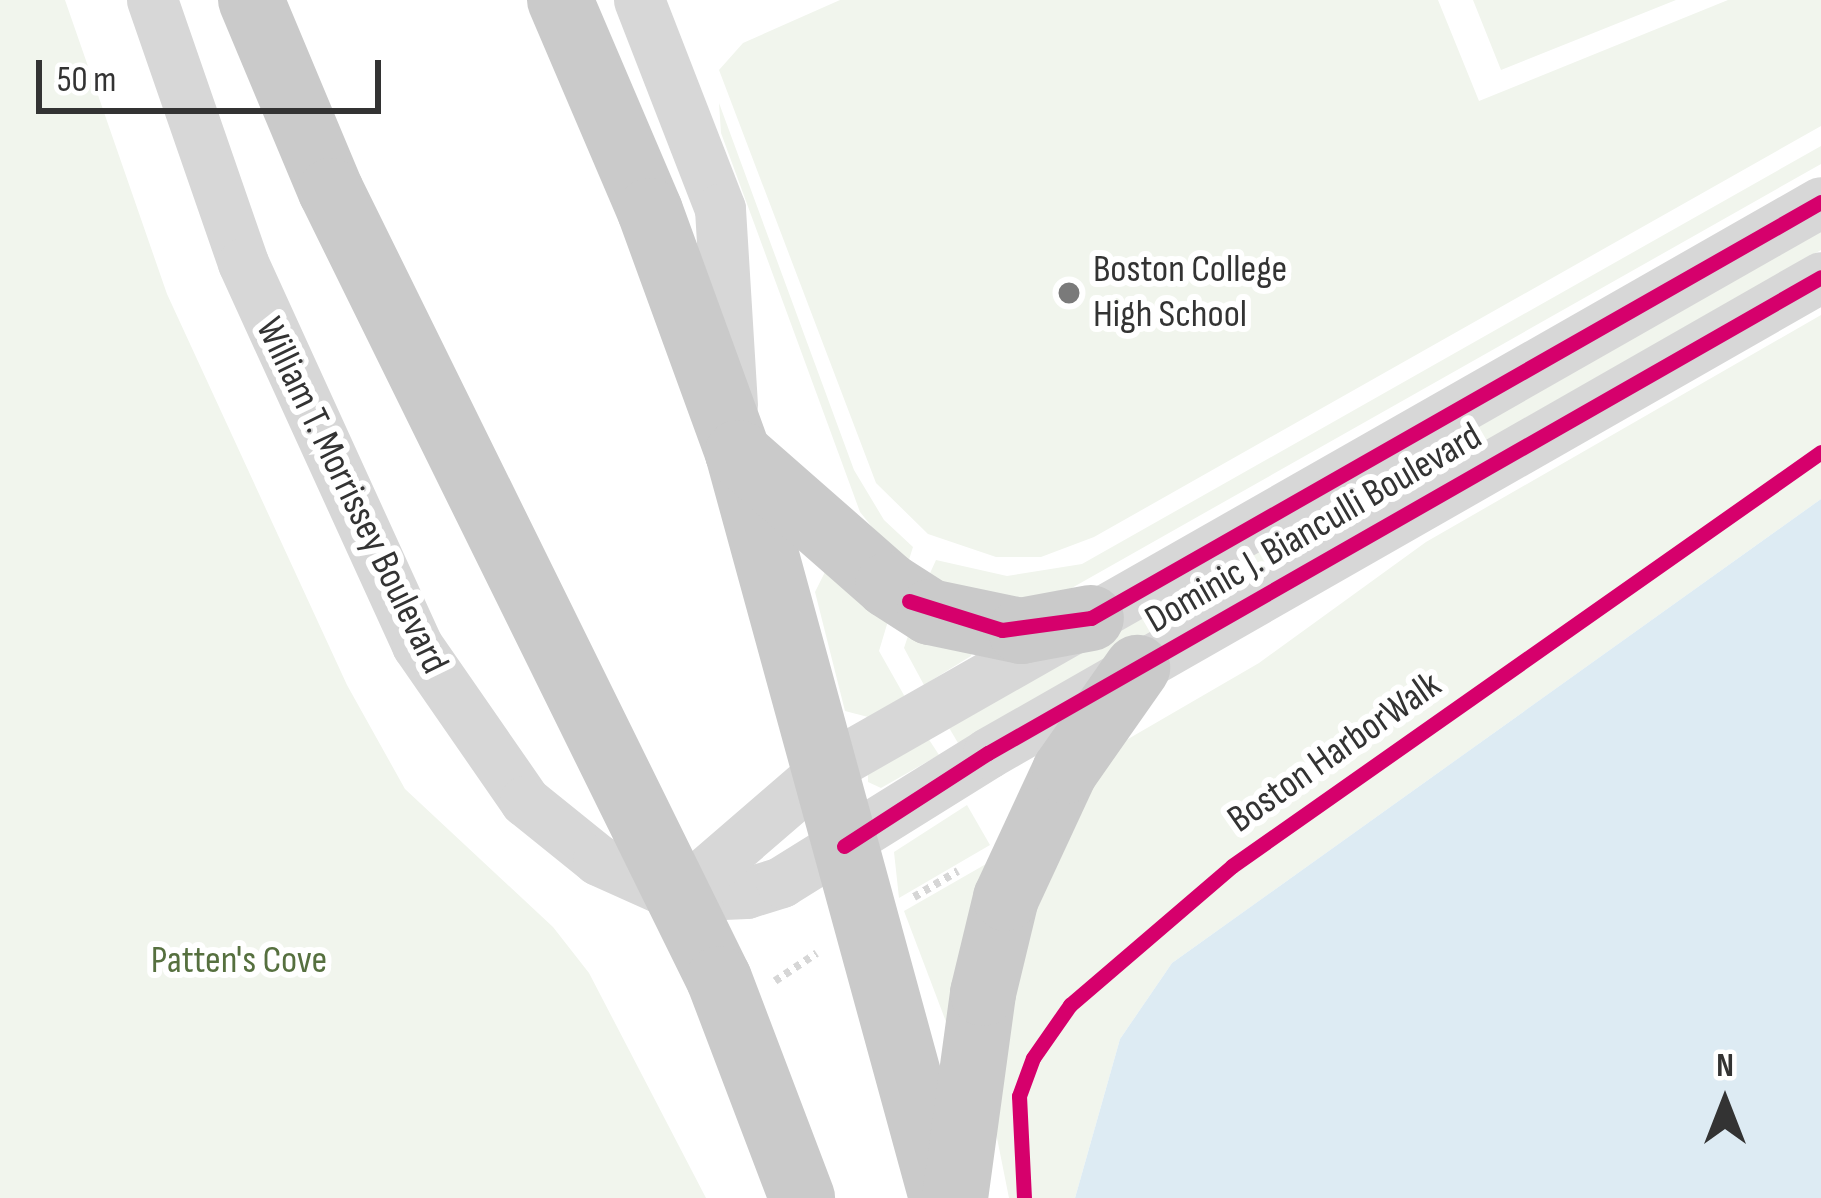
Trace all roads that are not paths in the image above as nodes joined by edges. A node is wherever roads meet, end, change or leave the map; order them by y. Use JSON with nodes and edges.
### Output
{"nodes":[{"id":1,"x":152,"y":0,"type":"edge"},
{"id":2,"x":251,"y":0,"type":"edge"},
{"id":3,"x":560,"y":0,"type":"edge"},
{"id":4,"x":639,"y":0,"type":"edge"},
{"id":5,"x":1821,"y":202,"type":"edge"},
{"id":6,"x":1821,"y":277,"type":"edge"},
{"id":7,"x":738,"y":453,"type":"junction"},
{"id":8,"x":1091,"y":618,"type":"junction"},
{"id":9,"x":1137,"y":668,"type":"junction"},
{"id":10,"x":824,"y":770,"type":"junction"},
{"id":11,"x":844,"y":846,"type":"junction"},
{"id":12,"x":678,"y":896,"type":"junction"},
{"id":13,"x":802,"y":1198,"type":"edge"},
{"id":14,"x":942,"y":1198,"type":"edge"},
{"id":15,"x":955,"y":1198,"type":"edge"}],
"edges":[{"from":1,"to":12,"type":"street","name":"William T. Morrissey Boulevard"},
{"from":2,"to":12,"type":"main road"},
{"from":3,"to":7,"type":"main road"},
{"from":4,"to":7,"type":"street"},
{"from":5,"to":8,"type":"street","name":"Dominic J. Bianculli Boulevard"},
{"from":6,"to":9,"type":"street","name":"Dominic J. Bianculli Boulevard"},
{"from":7,"to":8,"type":"main road"},
{"from":7,"to":10,"type":"main road"},
{"from":8,"to":10,"type":"street","name":"Dominic J. Bianculli Boulevard"},
{"from":9,"to":11,"type":"street","name":"Dominic J. Bianculli Boulevard"},
{"from":9,"to":15,"type":"main road"},
{"from":10,"to":11,"type":"main road"},
{"from":10,"to":12,"type":"street","name":"Dominic J. Bianculli Boulevard"},
{"from":11,"to":12,"type":"street","name":"Dominic J. Bianculli Boulevard"},
{"from":11,"to":14,"type":"main road"},
{"from":12,"to":13,"type":"main road"}]}
